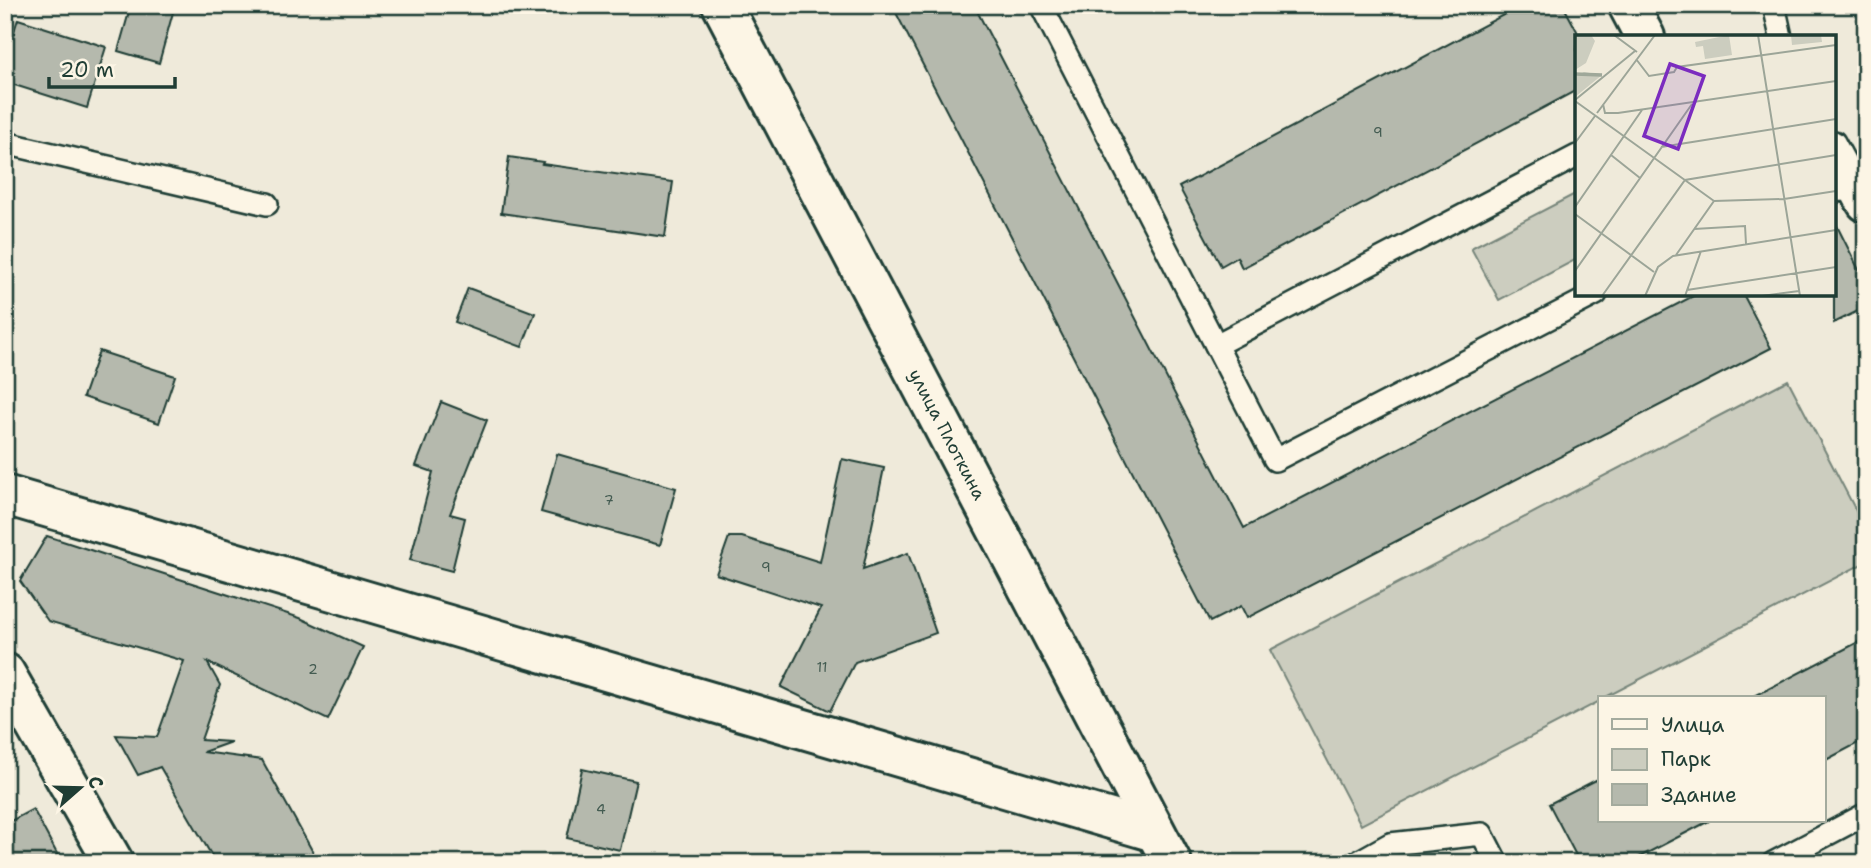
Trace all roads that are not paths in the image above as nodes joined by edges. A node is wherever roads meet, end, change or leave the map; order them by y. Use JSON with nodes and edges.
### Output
{"nodes":[{"id":1,"x":722,"y":5,"type":"edge"},
{"id":2,"x":1041,"y":5,"type":"edge"},
{"id":3,"x":1628,"y":5,"type":"edge"},
{"id":4,"x":1774,"y":5,"type":"edge"},
{"id":5,"x":1644,"y":35,"type":"edge"},
{"id":6,"x":1782,"y":35,"type":"edge"},
{"id":7,"x":5,"y":143,"type":"edge"},
{"id":8,"x":1836,"y":148,"type":"edge"},
{"id":9,"x":1575,"y":157,"type":"edge"},
{"id":10,"x":1851,"y":189,"type":"edge"},
{"id":11,"x":267,"y":204,"type":"dead end"},
{"id":12,"x":1592,"y":296,"type":"edge"},
{"id":13,"x":1216,"y":345,"type":"junction"},
{"id":14,"x":5,"y":495,"type":"edge"},
{"id":15,"x":5,"y":673,"type":"edge"},
{"id":16,"x":1866,"y":814,"type":"edge"},
{"id":17,"x":1164,"y":848,"type":"edge"},
{"id":18,"x":114,"y":863,"type":"edge"},
{"id":19,"x":1356,"y":863,"type":"edge"},
{"id":20,"x":1497,"y":863,"type":"edge"},
{"id":21,"x":1773,"y":863,"type":"edge"}],
"edges":[{"from":1,"to":17,"type":"street","name":"улица Плоткина"},
{"from":2,"to":13,"type":"lane"},
{"from":3,"to":5,"type":"street"},
{"from":4,"to":6,"type":"lane"},
{"from":7,"to":11,"type":"lane"},
{"from":8,"to":10,"type":"lane"},
{"from":9,"to":13,"type":"lane"},
{"from":12,"to":13,"type":"lane"},
{"from":14,"to":17,"type":"street"},
{"from":15,"to":18,"type":"street"},
{"from":16,"to":21,"type":"lane"},
{"from":19,"to":20,"type":"lane"}]}
